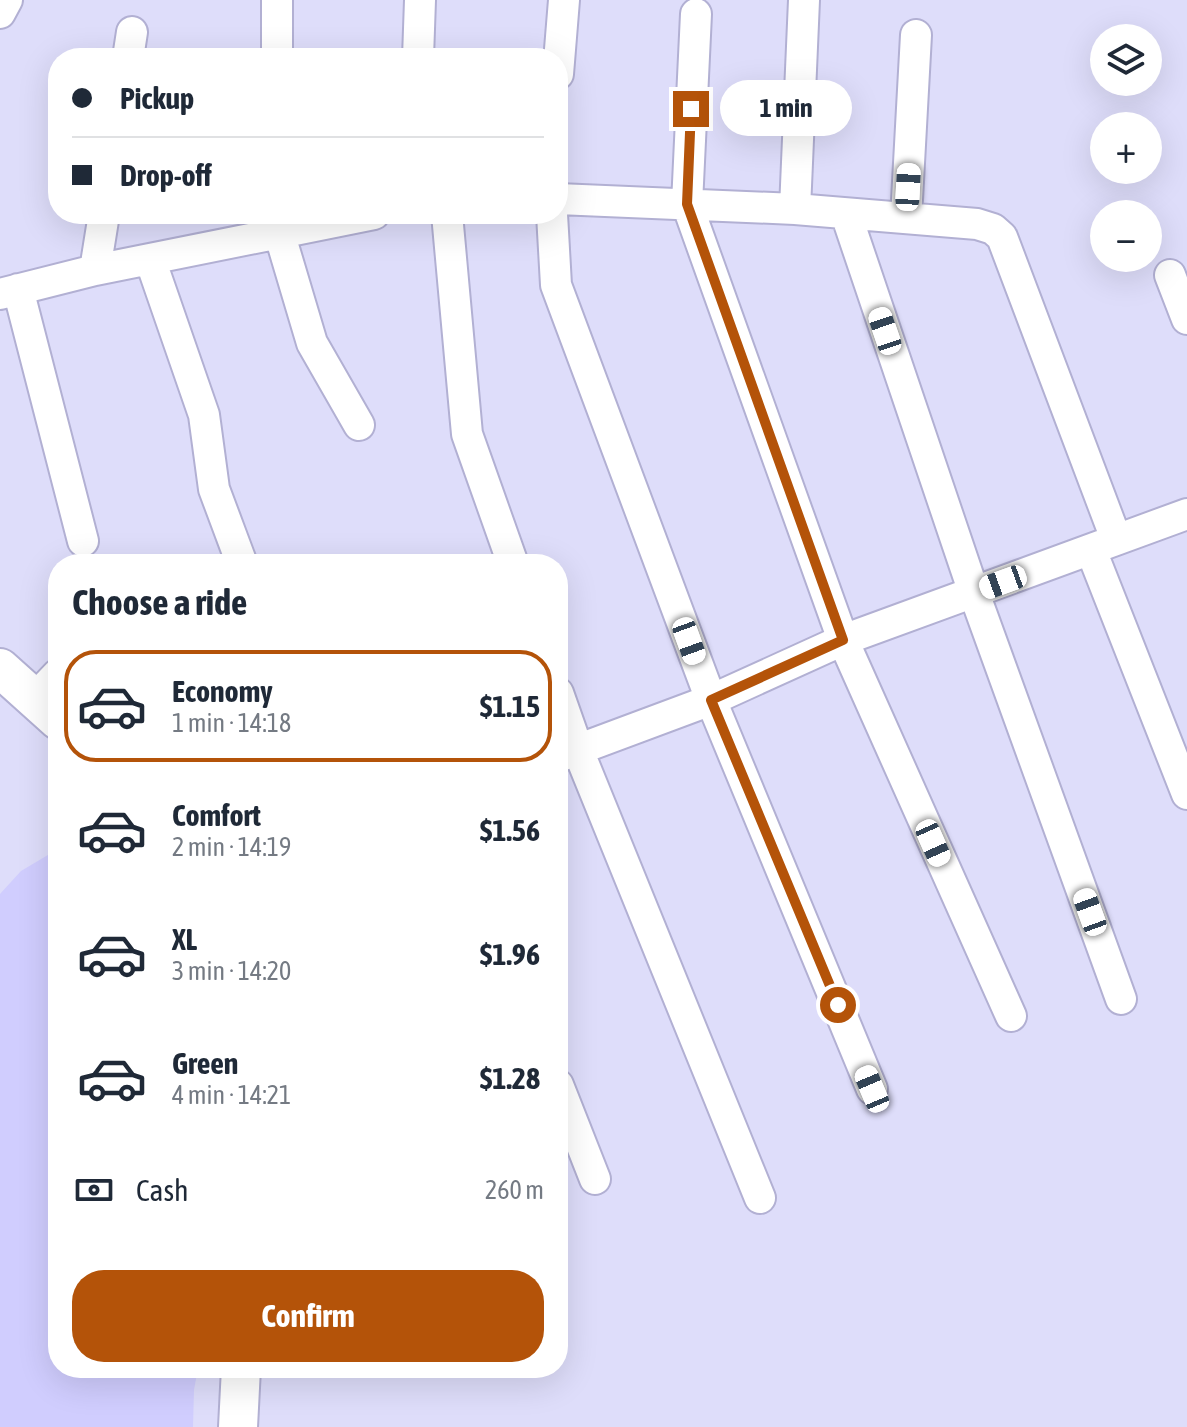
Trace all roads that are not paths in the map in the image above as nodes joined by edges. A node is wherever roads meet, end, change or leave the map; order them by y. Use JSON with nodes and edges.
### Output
{"nodes":[{"id":1,"x":7,"y":0,"type":"edge"},
{"id":2,"x":277,"y":0,"type":"edge"},
{"id":3,"x":420,"y":0,"type":"edge"},
{"id":4,"x":564,"y":0,"type":"edge"},
{"id":5,"x":804,"y":0,"type":"edge"},
{"id":6,"x":0,"y":13,"type":"edge"},
{"id":7,"x":696,"y":14,"type":"dead end"},
{"id":8,"x":916,"y":35,"type":"dead end"},
{"id":9,"x":277,"y":48,"type":"edge"},
{"id":10,"x":418,"y":48,"type":"edge"},
{"id":11,"x":560,"y":48,"type":"edge"},
{"id":12,"x":568,"y":199,"type":"edge"},
{"id":13,"x":687,"y":204,"type":"junction"},
{"id":14,"x":795,"y":209,"type":"junction"},
{"id":15,"x":846,"y":214,"type":"junction"},
{"id":16,"x":906,"y":218,"type":"junction"},
{"id":17,"x":102,"y":224,"type":"edge"},
{"id":18,"x":275,"y":224,"type":"edge"},
{"id":19,"x":279,"y":224,"type":"edge"},
{"id":20,"x":448,"y":224,"type":"edge"},
{"id":21,"x":553,"y":224,"type":"edge"},
{"id":22,"x":150,"y":259,"type":"junction"},
{"id":23,"x":95,"y":270,"type":"junction"},
{"id":24,"x":1170,"y":275,"type":"dead end"},
{"id":25,"x":9,"y":292,"type":"edge"},
{"id":26,"x":1187,"y":319,"type":"edge"},
{"id":27,"x":359,"y":425,"type":"dead end"},
{"id":28,"x":1187,"y":514,"type":"edge"},
{"id":29,"x":83,"y":541,"type":"dead end"},
{"id":30,"x":1104,"y":544,"type":"junction"},
{"id":31,"x":238,"y":554,"type":"edge"},
{"id":32,"x":509,"y":554,"type":"edge"},
{"id":33,"x":974,"y":593,"type":"junction"},
{"id":34,"x":843,"y":640,"type":"junction"},
{"id":35,"x":0,"y":668,"type":"edge"},
{"id":36,"x":48,"y":697,"type":"edge"},
{"id":37,"x":711,"y":700,"type":"junction"},
{"id":38,"x":568,"y":754,"type":"edge"},
{"id":39,"x":1187,"y":794,"type":"edge"},
{"id":40,"x":1121,"y":999,"type":"dead end"},
{"id":41,"x":1011,"y":1016,"type":"dead end"},
{"id":42,"x":872,"y":1089,"type":"dead end"},
{"id":43,"x":568,"y":1110,"type":"edge"},
{"id":44,"x":595,"y":1179,"type":"dead end"},
{"id":45,"x":760,"y":1198,"type":"dead end"},
{"id":46,"x":240,"y":1378,"type":"edge"},
{"id":47,"x":238,"y":1427,"type":"edge"}],
"edges":[{"from":1,"to":6,"type":"street"},
{"from":2,"to":9,"type":"street"},
{"from":3,"to":10,"type":"street"},
{"from":4,"to":11,"type":"street"},
{"from":5,"to":14,"type":"street"},
{"from":7,"to":13,"type":"street"},
{"from":8,"to":16,"type":"street"},
{"from":12,"to":13,"type":"street"},
{"from":13,"to":14,"type":"street"},
{"from":13,"to":34,"type":"street"},
{"from":14,"to":15,"type":"street"},
{"from":15,"to":16,"type":"street"},
{"from":15,"to":33,"type":"street"},
{"from":16,"to":30,"type":"street"},
{"from":17,"to":23,"type":"street"},
{"from":18,"to":22,"type":"street"},
{"from":19,"to":27,"type":"street"},
{"from":20,"to":32,"type":"street"},
{"from":21,"to":37,"type":"street"},
{"from":22,"to":23,"type":"street"},
{"from":22,"to":31,"type":"street"},
{"from":23,"to":25,"type":"street"},
{"from":24,"to":26,"type":"street"},
{"from":25,"to":29,"type":"street"},
{"from":28,"to":30,"type":"street"},
{"from":30,"to":33,"type":"street"},
{"from":30,"to":39,"type":"street"},
{"from":33,"to":34,"type":"street"},
{"from":33,"to":40,"type":"street"},
{"from":34,"to":37,"type":"street"},
{"from":34,"to":41,"type":"street"},
{"from":35,"to":36,"type":"street"},
{"from":37,"to":38,"type":"street"},
{"from":37,"to":42,"type":"street"},
{"from":38,"to":45,"type":"street"},
{"from":43,"to":44,"type":"street"},
{"from":46,"to":47,"type":"street"}]}
